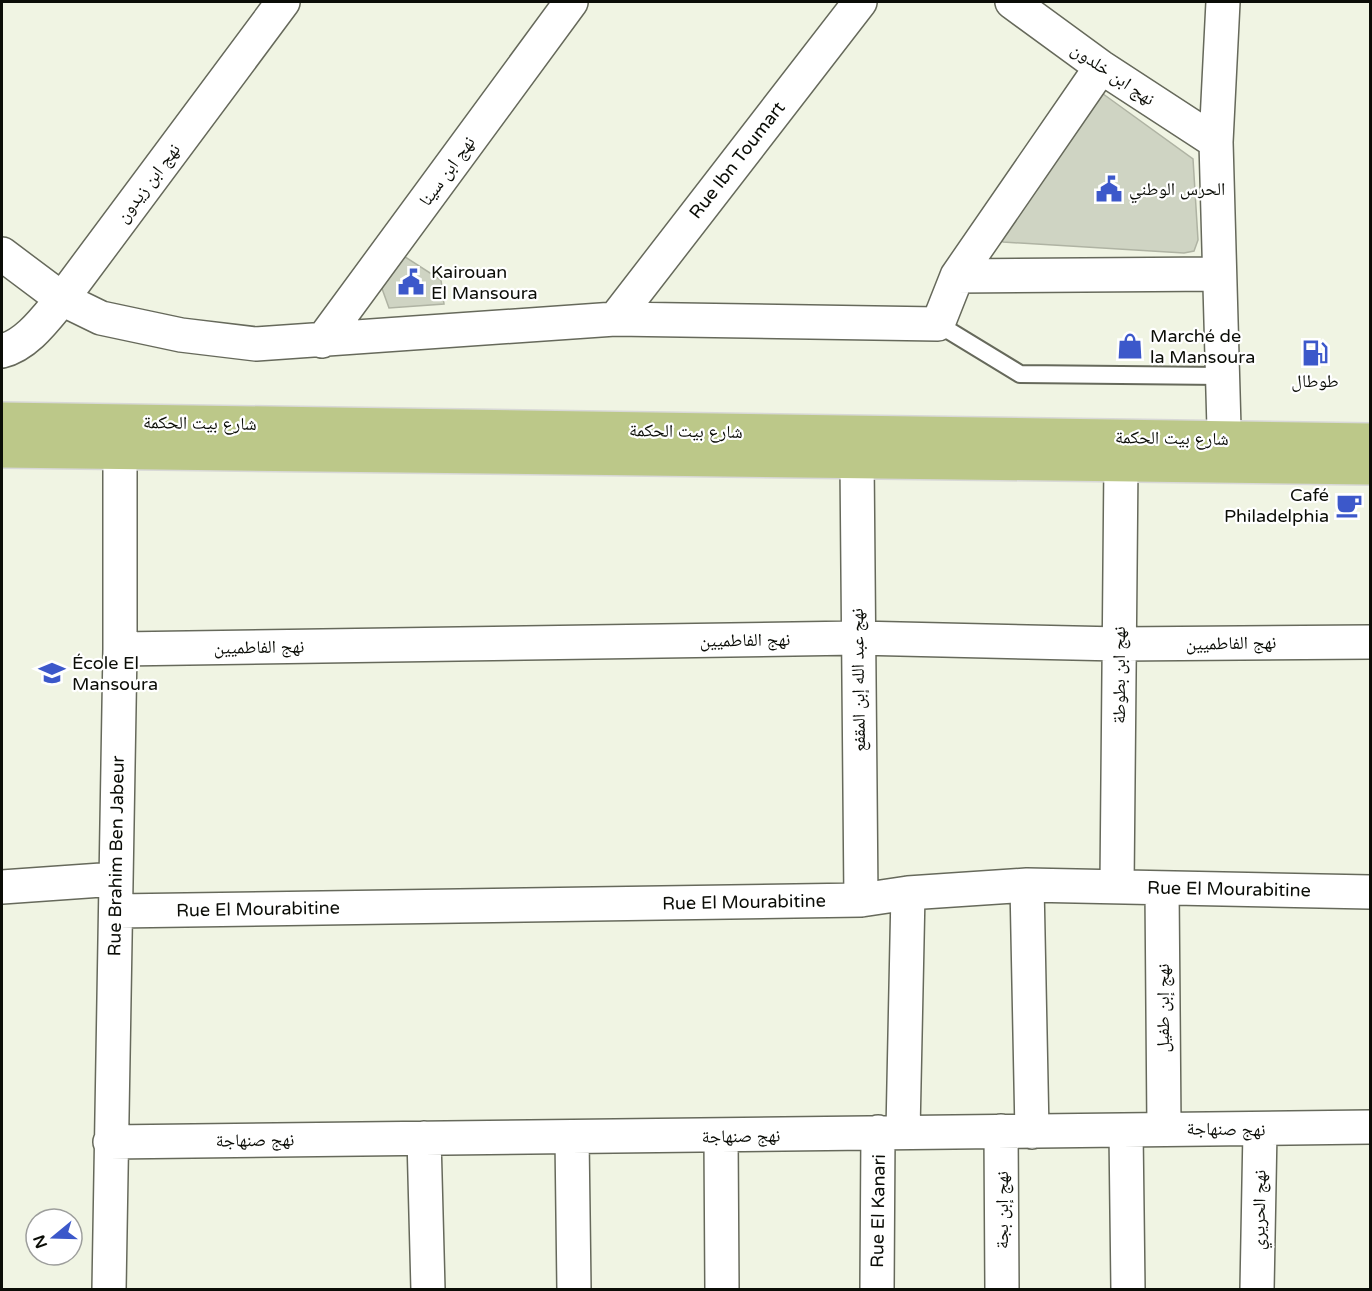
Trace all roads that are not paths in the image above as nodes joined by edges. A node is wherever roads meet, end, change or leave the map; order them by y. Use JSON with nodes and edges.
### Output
{"nodes":[{"id":1,"x":283,"y":2,"type":"edge"},
{"id":2,"x":571,"y":2,"type":"edge"},
{"id":3,"x":860,"y":2,"type":"edge"},
{"id":4,"x":1012,"y":2,"type":"edge"},
{"id":5,"x":1223,"y":2,"type":"edge"},
{"id":6,"x":1101,"y":67,"type":"junction"},
{"id":7,"x":1216,"y":142,"type":"junction"},
{"id":8,"x":2,"y":254,"type":"edge"},
{"id":9,"x":1219,"y":274,"type":"junction"},
{"id":10,"x":957,"y":276,"type":"junction"},
{"id":11,"x":62,"y":299,"type":"junction"},
{"id":12,"x":615,"y":319,"type":"junction"},
{"id":13,"x":938,"y":324,"type":"junction"},
{"id":14,"x":322,"y":341,"type":"junction"},
{"id":15,"x":2,"y":351,"type":"edge"},
{"id":16,"x":1222,"y":376,"type":"junction"},
{"id":17,"x":2,"y":419,"type":"edge"},
{"id":18,"x":119,"y":436,"type":"junction"},
{"id":19,"x":1371,"y":440,"type":"edge"},
{"id":20,"x":2,"y":451,"type":"edge"},
{"id":21,"x":1225,"y":451,"type":"junction"},
{"id":22,"x":856,"y":460,"type":"junction"},
{"id":23,"x":1121,"y":464,"type":"junction"},
{"id":24,"x":1371,"y":468,"type":"edge"},
{"id":25,"x":857,"y":638,"type":"junction"},
{"id":26,"x":1371,"y":642,"type":"edge"},
{"id":27,"x":1119,"y":644,"type":"junction"},
{"id":28,"x":120,"y":648,"type":"junction"},
{"id":29,"x":116,"y":879,"type":"junction"},
{"id":30,"x":1027,"y":885,"type":"junction"},
{"id":31,"x":2,"y":886,"type":"edge"},
{"id":32,"x":1117,"y":886,"type":"junction"},
{"id":33,"x":1162,"y":888,"type":"junction"},
{"id":34,"x":1371,"y":892,"type":"edge"},
{"id":35,"x":908,"y":893,"type":"junction"},
{"id":36,"x":861,"y":900,"type":"junction"},
{"id":37,"x":116,"y":911,"type":"junction"},
{"id":38,"x":1371,"y":1127,"type":"edge"},
{"id":39,"x":1164,"y":1128,"type":"junction"},
{"id":40,"x":1260,"y":1130,"type":"junction"},
{"id":41,"x":891,"y":1131,"type":"junction"},
{"id":42,"x":1016,"y":1131,"type":"junction"},
{"id":43,"x":1126,"y":1131,"type":"junction"},
{"id":44,"x":572,"y":1137,"type":"junction"},
{"id":45,"x":721,"y":1137,"type":"junction"},
{"id":46,"x":424,"y":1138,"type":"junction"},
{"id":47,"x":110,"y":1142,"type":"junction"},
{"id":48,"x":109,"y":1290,"type":"edge"},
{"id":49,"x":428,"y":1290,"type":"edge"},
{"id":50,"x":574,"y":1290,"type":"edge"},
{"id":51,"x":722,"y":1290,"type":"edge"},
{"id":52,"x":877,"y":1290,"type":"edge"},
{"id":53,"x":1002,"y":1290,"type":"edge"},
{"id":54,"x":1128,"y":1290,"type":"edge"},
{"id":55,"x":1257,"y":1290,"type":"edge"}],
"edges":[{"from":1,"to":11,"type":"street","name":"نهج ابن زيدون"},
{"from":2,"to":14,"type":"street","name":"نهج ابن سينا"},
{"from":3,"to":12,"type":"street","name":"Rue Ibn Toumart"},
{"from":4,"to":6,"type":"street","name":"نهج ابن خلدون"},
{"from":5,"to":7,"type":"street"},
{"from":6,"to":7,"type":"street","name":"نهج ابن خلدون"},
{"from":6,"to":10,"type":"street"},
{"from":7,"to":9,"type":"street"},
{"from":8,"to":11,"type":"street"},
{"from":9,"to":10,"type":"street"},
{"from":9,"to":16,"type":"street"},
{"from":10,"to":13,"type":"street"},
{"from":11,"to":14,"type":"street"},
{"from":11,"to":15,"type":"street","name":"نهج ابن زيدون"},
{"from":12,"to":13,"type":"street"},
{"from":12,"to":14,"type":"street"},
{"from":13,"to":16,"type":"lane"},
{"from":16,"to":21,"type":"street"},
{"from":17,"to":18,"type":"main road","name":"شارع بيت الحكمة"},
{"from":18,"to":20,"type":"main road","name":"شارع بيت الحكمة"},
{"from":18,"to":21,"type":"main road","name":"شارع بيت الحكمة"},
{"from":18,"to":22,"type":"main road","name":"شارع بيت الحكمة"},
{"from":18,"to":28,"type":"street","name":"Rue Brahim Ben Jabeur"},
{"from":19,"to":21,"type":"main road","name":"شارع بيت الحكمة"},
{"from":21,"to":23,"type":"main road","name":"شارع بيت الحكمة"},
{"from":21,"to":24,"type":"main road","name":"شارع بيت الحكمة"},
{"from":22,"to":23,"type":"main road","name":"شارع بيت الحكمة"},
{"from":22,"to":25,"type":"street","name":"نهج عبد الله إبن المقفع"},
{"from":23,"to":27,"type":"street","name":"نهج ابن بطوطة"},
{"from":25,"to":27,"type":"street","name":"نهج الفاطميين"},
{"from":25,"to":28,"type":"street","name":"نهج الفاطميين"},
{"from":25,"to":36,"type":"street","name":"نهج عبد الله إبن المقفع"},
{"from":26,"to":27,"type":"street","name":"نهج الفاطميين"},
{"from":27,"to":32,"type":"street","name":"نهج ابن بطوطة"},
{"from":28,"to":29,"type":"street","name":"Rue Brahim Ben Jabeur"},
{"from":29,"to":31,"type":"street"},
{"from":29,"to":37,"type":"street","name":"Rue Brahim Ben Jabeur"},
{"from":30,"to":32,"type":"street","name":"Rue El Mourabitine"},
{"from":30,"to":35,"type":"street","name":"Rue El Mourabitine"},
{"from":30,"to":42,"type":"street","name":"نهج إبن بجة"},
{"from":32,"to":33,"type":"street","name":"Rue El Mourabitine"},
{"from":33,"to":34,"type":"street","name":"Rue El Mourabitine"},
{"from":33,"to":39,"type":"street","name":"نهج إبن طفيل"},
{"from":35,"to":36,"type":"street","name":"Rue El Mourabitine"},
{"from":35,"to":41,"type":"street","name":"Rue El Kanari"},
{"from":36,"to":37,"type":"street","name":"Rue El Mourabitine"},
{"from":37,"to":47,"type":"street","name":"Rue Brahim Ben Jabeur"},
{"from":38,"to":40,"type":"street","name":"نهج صنهاجة"},
{"from":39,"to":40,"type":"street","name":"نهج صنهاجة"},
{"from":39,"to":43,"type":"street","name":"نهج صنهاجة"},
{"from":40,"to":55,"type":"street","name":"نهج الحريري"},
{"from":41,"to":42,"type":"street","name":"نهج صنهاجة"},
{"from":41,"to":45,"type":"street","name":"نهج صنهاجة"},
{"from":41,"to":52,"type":"street","name":"Rue El Kanari"},
{"from":42,"to":43,"type":"street","name":"نهج صنهاجة"},
{"from":42,"to":53,"type":"street","name":"نهج إبن بجة"},
{"from":43,"to":54,"type":"street"},
{"from":44,"to":45,"type":"street","name":"نهج صنهاجة"},
{"from":44,"to":46,"type":"street","name":"نهج صنهاجة"},
{"from":44,"to":50,"type":"street"},
{"from":45,"to":51,"type":"street"},
{"from":46,"to":47,"type":"street","name":"نهج صنهاجة"},
{"from":46,"to":49,"type":"street"},
{"from":47,"to":48,"type":"street","name":"Rue Brahim Ben Jabeur"}]}
